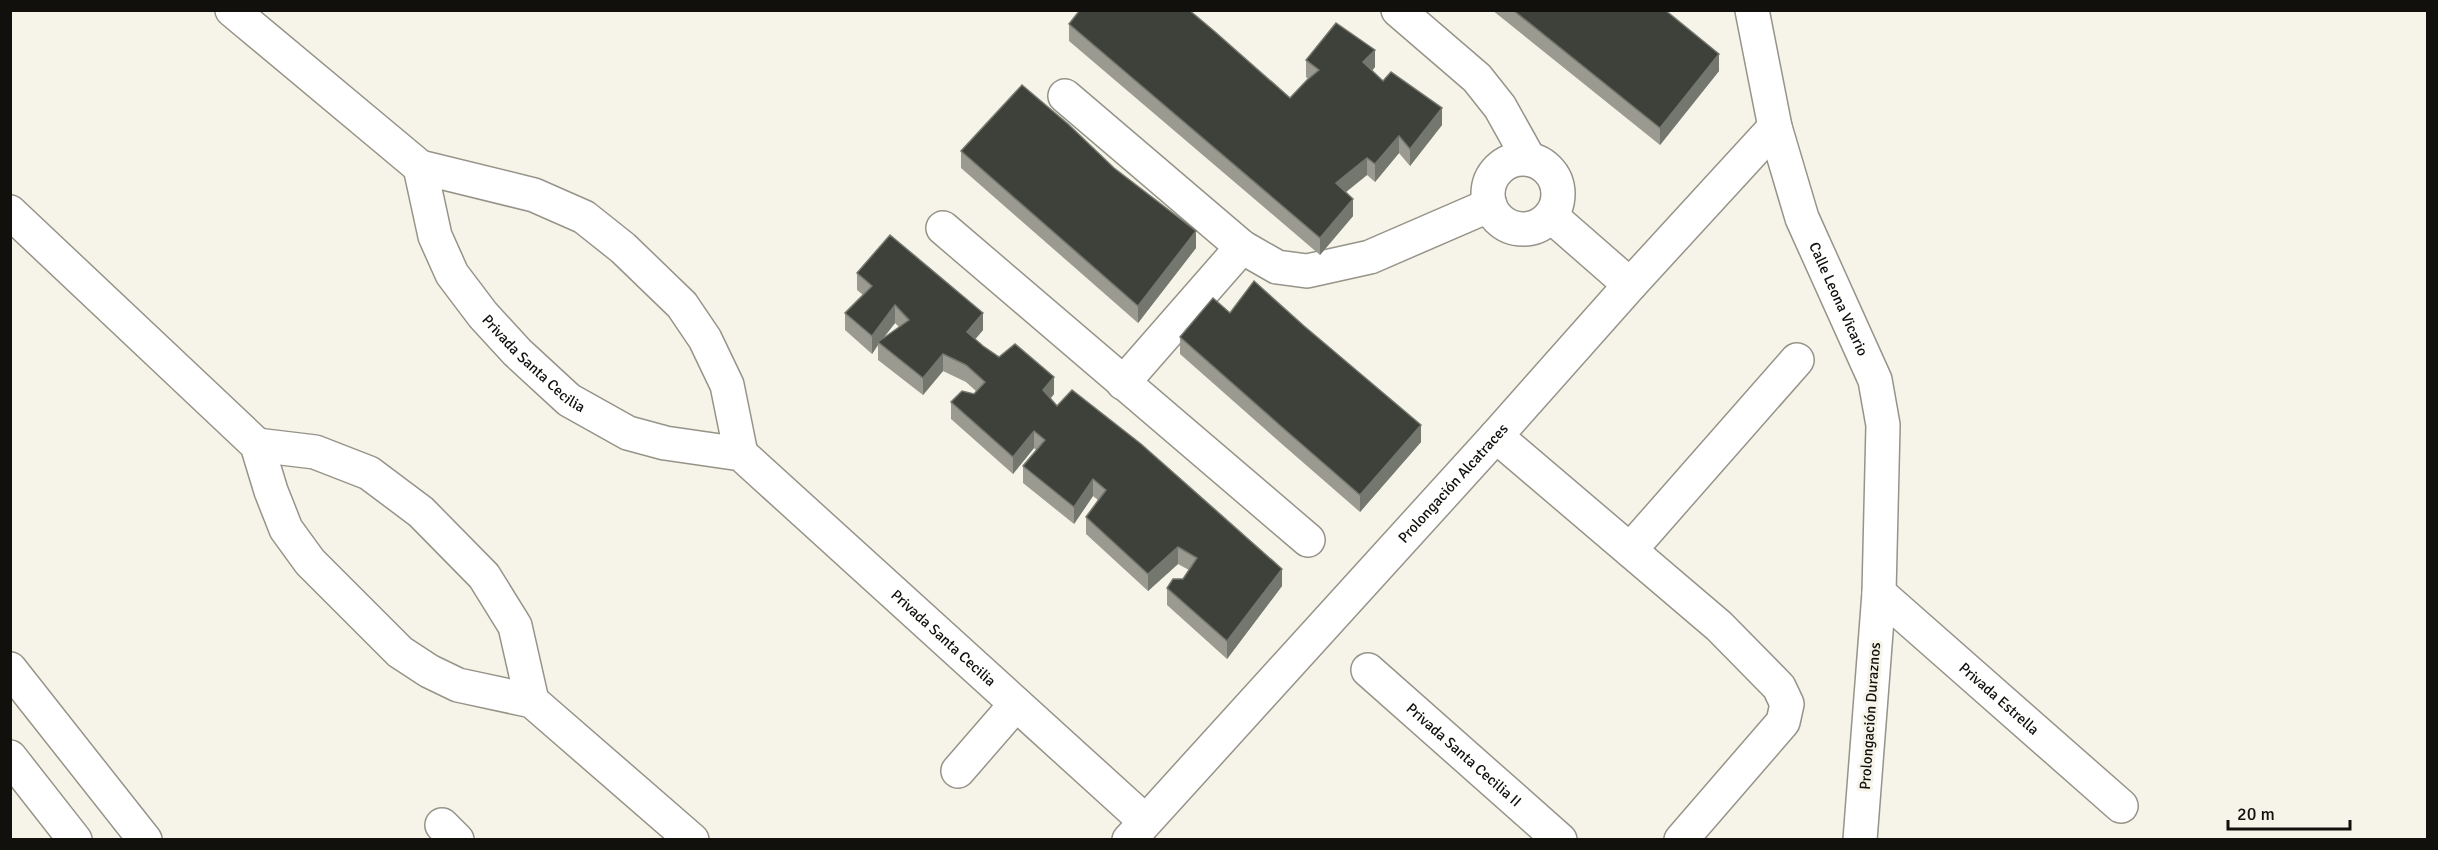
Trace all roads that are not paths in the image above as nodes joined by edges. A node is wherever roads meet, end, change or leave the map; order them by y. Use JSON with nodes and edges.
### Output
{"nodes":[{"id":1,"x":232,"y":10,"type":"edge"},
{"id":2,"x":1398,"y":10,"type":"edge"},
{"id":3,"x":1752,"y":10,"type":"edge"},
{"id":4,"x":1065,"y":96,"type":"dead end"},
{"id":5,"x":1775,"y":127,"type":"junction"},
{"id":6,"x":1528,"y":159,"type":"junction"},
{"id":7,"x":420,"y":167,"type":"junction"},
{"id":8,"x":1490,"y":205,"type":"junction"},
{"id":9,"x":10,"y":212,"type":"edge"},
{"id":10,"x":1551,"y":216,"type":"junction"},
{"id":11,"x":942,"y":228,"type":"dead end"},
{"id":12,"x":1242,"y":247,"type":"junction"},
{"id":13,"x":1630,"y":285,"type":"junction"},
{"id":14,"x":1797,"y":360,"type":"dead end"},
{"id":15,"x":1123,"y":383,"type":"junction"},
{"id":16,"x":1496,"y":436,"type":"junction"},
{"id":17,"x":257,"y":445,"type":"junction"},
{"id":18,"x":741,"y":454,"type":"junction"},
{"id":19,"x":1308,"y":540,"type":"dead end"},
{"id":20,"x":1630,"y":550,"type":"junction"},
{"id":21,"x":1879,"y":593,"type":"junction"},
{"id":22,"x":10,"y":669,"type":"edge"},
{"id":23,"x":1368,"y":670,"type":"dead end"},
{"id":24,"x":532,"y":702,"type":"junction"},
{"id":25,"x":1016,"y":704,"type":"junction"},
{"id":26,"x":10,"y":757,"type":"edge"},
{"id":27,"x":958,"y":771,"type":"dead end"},
{"id":28,"x":2121,"y":806,"type":"dead end"},
{"id":29,"x":1137,"y":830,"type":"edge"},
{"id":30,"x":75,"y":840,"type":"edge"},
{"id":31,"x":145,"y":840,"type":"edge"},
{"id":32,"x":692,"y":840,"type":"edge"},
{"id":33,"x":1560,"y":840,"type":"edge"},
{"id":34,"x":1681,"y":840,"type":"edge"},
{"id":35,"x":1860,"y":840,"type":"edge"}],
"edges":[{"from":1,"to":7,"type":"street"},
{"from":2,"to":6,"type":"street"},
{"from":3,"to":5,"type":"street","name":"Calle Leona Vicario"},
{"from":4,"to":12,"type":"street"},
{"from":5,"to":13,"type":"street","name":"Prolongación Alcatraces"},
{"from":5,"to":21,"type":"street","name":"Calle Leona Vicario"},
{"from":6,"to":8,"type":"street"},
{"from":6,"to":10,"type":"street"},
{"from":7,"to":18,"type":"street"},
{"from":7,"to":18,"type":"street","name":"Privada Santa Cecilia"},
{"from":8,"to":10,"type":"street"},
{"from":8,"to":12,"type":"street"},
{"from":9,"to":17,"type":"street"},
{"from":10,"to":13,"type":"street"},
{"from":11,"to":15,"type":"street"},
{"from":12,"to":15,"type":"street"},
{"from":13,"to":16,"type":"street","name":"Prolongación Alcatraces"},
{"from":14,"to":20,"type":"street"},
{"from":15,"to":19,"type":"street"},
{"from":16,"to":20,"type":"street"},
{"from":16,"to":29,"type":"street","name":"Prolongación Alcatraces"},
{"from":17,"to":24,"type":"street"},
{"from":17,"to":24,"type":"street"},
{"from":18,"to":25,"type":"street","name":"Privada Santa Cecilia"},
{"from":20,"to":34,"type":"street"},
{"from":21,"to":28,"type":"street","name":"Privada Estrella"},
{"from":21,"to":35,"type":"street","name":"Prolongación Duraznos"},
{"from":22,"to":31,"type":"street"},
{"from":23,"to":33,"type":"street","name":"Privada Santa Cecilia II"},
{"from":24,"to":32,"type":"street"},
{"from":25,"to":27,"type":"street"},
{"from":25,"to":29,"type":"street","name":"Privada Santa Cecilia"},
{"from":26,"to":30,"type":"street"}]}
